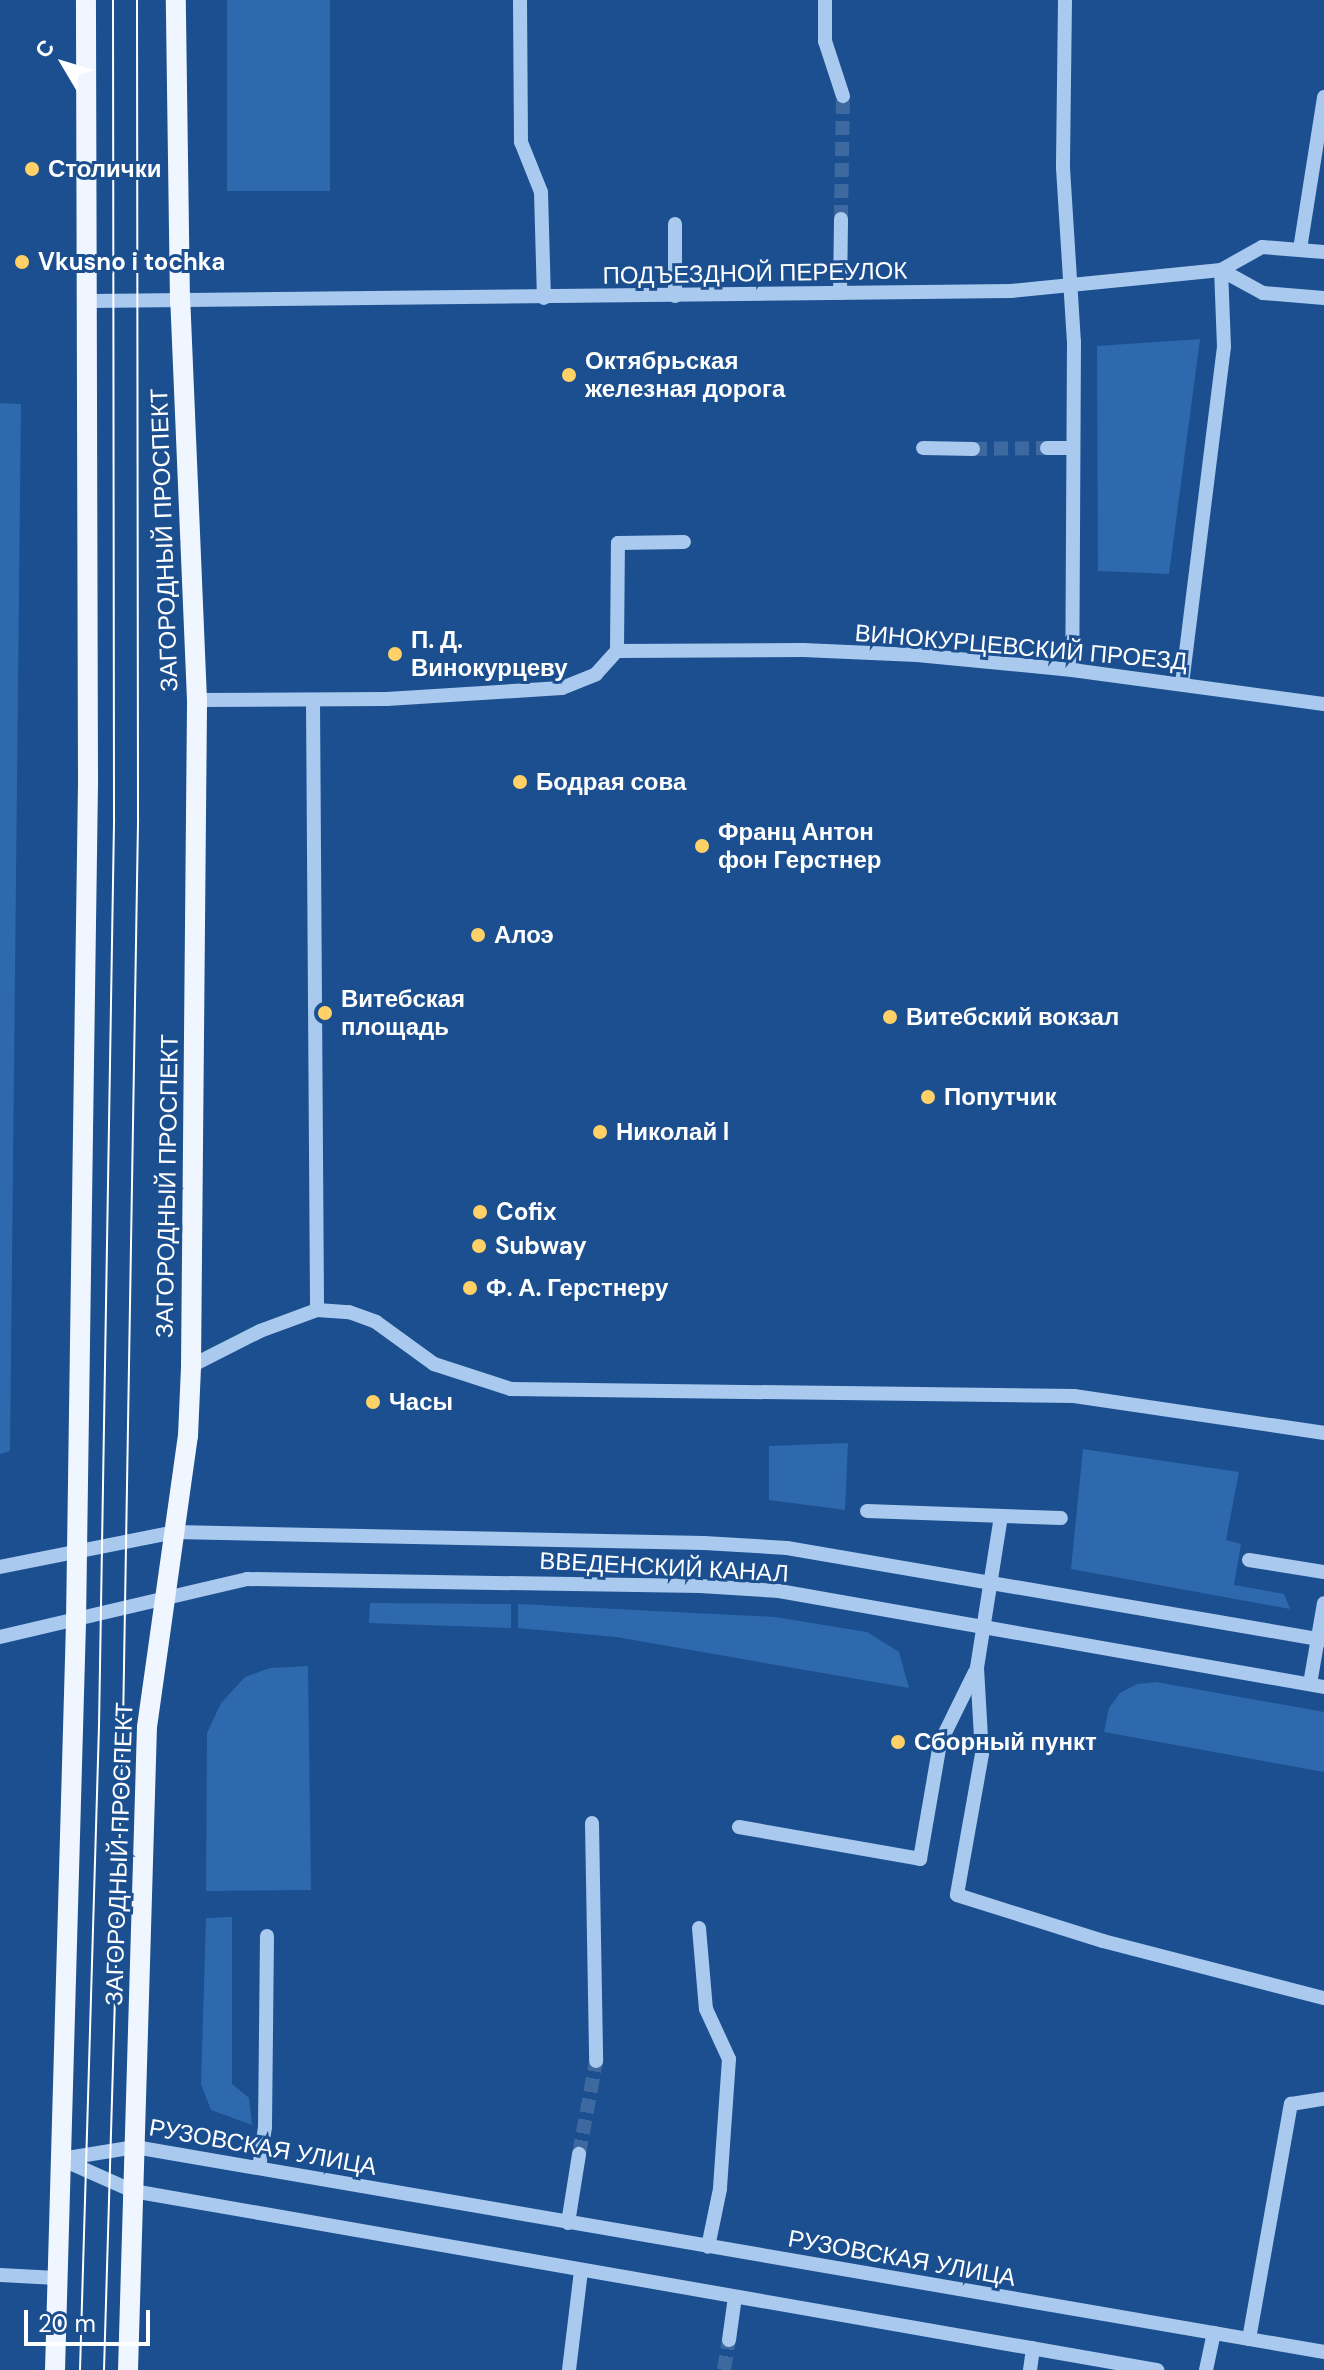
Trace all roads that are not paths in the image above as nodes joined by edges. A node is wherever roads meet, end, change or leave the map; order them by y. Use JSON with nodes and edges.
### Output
{"nodes":[{"id":1,"x":86,"y":0,"type":"edge"},
{"id":2,"x":176,"y":0,"type":"edge"},
{"id":3,"x":520,"y":0,"type":"edge"},
{"id":4,"x":825,"y":0,"type":"edge"},
{"id":5,"x":1065,"y":0,"type":"edge"},
{"id":6,"x":843,"y":96,"type":"tunnel mouth"},
{"id":7,"x":1324,"y":97,"type":"edge"},
{"id":8,"x":841,"y":219,"type":"tunnel mouth"},
{"id":9,"x":675,"y":224,"type":"dead end"},
{"id":10,"x":1300,"y":249,"type":"junction"},
{"id":11,"x":1324,"y":252,"type":"edge"},
{"id":12,"x":1221,"y":270,"type":"junction"},
{"id":13,"x":1070,"y":285,"type":"junction"},
{"id":14,"x":840,"y":293,"type":"junction"},
{"id":15,"x":675,"y":296,"type":"junction"},
{"id":16,"x":544,"y":298,"type":"junction"},
{"id":17,"x":1324,"y":298,"type":"edge"},
{"id":18,"x":91,"y":301,"type":"junction"},
{"id":19,"x":180,"y":302,"type":"junction"},
{"id":20,"x":923,"y":448,"type":"dead end"},
{"id":21,"x":1047,"y":448,"type":"tunnel mouth"},
{"id":22,"x":1073,"y":448,"type":"junction"},
{"id":23,"x":973,"y":449,"type":"tunnel mouth"},
{"id":24,"x":684,"y":542,"type":"dead end"},
{"id":25,"x":617,"y":651,"type":"junction"},
{"id":26,"x":1072,"y":670,"type":"junction"},
{"id":27,"x":1182,"y":684,"type":"junction"},
{"id":28,"x":197,"y":700,"type":"junction"},
{"id":29,"x":313,"y":700,"type":"junction"},
{"id":30,"x":1324,"y":704,"type":"edge"},
{"id":31,"x":317,"y":1310,"type":"junction"},
{"id":32,"x":191,"y":1366,"type":"junction"},
{"id":33,"x":1324,"y":1433,"type":"edge"},
{"id":34,"x":867,"y":1511,"type":"dead end"},
{"id":35,"x":1001,"y":1516,"type":"junction"},
{"id":36,"x":1061,"y":1518,"type":"dead end"},
{"id":37,"x":175,"y":1532,"type":"junction"},
{"id":38,"x":73,"y":1553,"type":"junction"},
{"id":39,"x":1249,"y":1560,"type":"dead end"},
{"id":40,"x":0,"y":1567,"type":"edge"},
{"id":41,"x":1324,"y":1572,"type":"edge"},
{"id":42,"x":990,"y":1582,"type":"junction"},
{"id":43,"x":165,"y":1601,"type":"junction"},
{"id":44,"x":1324,"y":1603,"type":"edge"},
{"id":45,"x":76,"y":1622,"type":"junction"},
{"id":46,"x":984,"y":1627,"type":"junction"},
{"id":47,"x":0,"y":1637,"type":"edge"},
{"id":48,"x":1321,"y":1639,"type":"edge"},
{"id":49,"x":977,"y":1668,"type":"junction"},
{"id":50,"x":1317,"y":1685,"type":"edge"},
{"id":51,"x":592,"y":1823,"type":"dead end"},
{"id":52,"x":739,"y":1827,"type":"dead end"},
{"id":53,"x":699,"y":1928,"type":"dead end"},
{"id":54,"x":267,"y":1936,"type":"dead end"},
{"id":55,"x":1324,"y":1998,"type":"edge"},
{"id":56,"x":596,"y":2061,"type":"tunnel mouth"},
{"id":57,"x":1324,"y":2099,"type":"edge"},
{"id":58,"x":135,"y":2147,"type":"junction"},
{"id":59,"x":579,"y":2154,"type":"tunnel mouth"},
{"id":60,"x":61,"y":2159,"type":"junction"},
{"id":61,"x":259,"y":2168,"type":"junction"},
{"id":62,"x":133,"y":2191,"type":"junction"},
{"id":63,"x":568,"y":2223,"type":"junction"},
{"id":64,"x":708,"y":2247,"type":"junction"},
{"id":65,"x":581,"y":2271,"type":"junction"},
{"id":66,"x":0,"y":2275,"type":"edge"},
{"id":67,"x":57,"y":2278,"type":"junction"},
{"id":68,"x":735,"y":2297,"type":"junction"},
{"id":69,"x":1214,"y":2333,"type":"junction"},
{"id":70,"x":1249,"y":2339,"type":"junction"},
{"id":71,"x":729,"y":2340,"type":"tunnel mouth"},
{"id":72,"x":1033,"y":2348,"type":"junction"},
{"id":73,"x":1324,"y":2352,"type":"edge"},
{"id":74,"x":55,"y":2370,"type":"edge"},
{"id":75,"x":128,"y":2370,"type":"edge"},
{"id":76,"x":569,"y":2370,"type":"edge"},
{"id":77,"x":1030,"y":2370,"type":"edge"},
{"id":78,"x":1157,"y":2370,"type":"edge"},
{"id":79,"x":1206,"y":2370,"type":"edge"}],
"edges":[{"from":1,"to":18,"type":"main road","name":"ЗАГОРОДНЫЙ ПРОСПЕКТ"},
{"from":2,"to":19,"type":"main road","name":"ЗАГОРОДНЫЙ ПРОСПЕКТ"},
{"from":3,"to":16,"type":"street"},
{"from":4,"to":6,"type":"street"},
{"from":5,"to":13,"type":"street"},
{"from":7,"to":10,"type":"street"},
{"from":8,"to":14,"type":"street"},
{"from":9,"to":15,"type":"street"},
{"from":10,"to":11,"type":"street","name":"ПОДЪЕЗДНОЙ ПЕРЕУЛОК"},
{"from":10,"to":12,"type":"street","name":"ПОДЪЕЗДНОЙ ПЕРЕУЛОК"},
{"from":12,"to":13,"type":"street","name":"ПОДЪЕЗДНОЙ ПЕРЕУЛОК"},
{"from":12,"to":17,"type":"street"},
{"from":12,"to":27,"type":"street"},
{"from":13,"to":14,"type":"street","name":"ПОДЪЕЗДНОЙ ПЕРЕУЛОК"},
{"from":13,"to":22,"type":"street"},
{"from":14,"to":15,"type":"street","name":"ПОДЪЕЗДНОЙ ПЕРЕУЛОК"},
{"from":15,"to":16,"type":"street","name":"ПОДЪЕЗДНОЙ ПЕРЕУЛОК"},
{"from":16,"to":19,"type":"street","name":"ПОДЪЕЗДНОЙ ПЕРЕУЛОК"},
{"from":18,"to":19,"type":"street","name":"ПОДЪЕЗДНОЙ ПЕРЕУЛОК"},
{"from":18,"to":38,"type":"main road","name":"ЗАГОРОДНЫЙ ПРОСПЕКТ"},
{"from":19,"to":28,"type":"main road","name":"ЗАГОРОДНЫЙ ПРОСПЕКТ"},
{"from":20,"to":23,"type":"street"},
{"from":21,"to":22,"type":"street"},
{"from":22,"to":26,"type":"street"},
{"from":24,"to":25,"type":"street"},
{"from":25,"to":26,"type":"street","name":"ВИНОКУРЦЕВСКИЙ ПРОЕЗД"},
{"from":25,"to":29,"type":"street"},
{"from":26,"to":27,"type":"street","name":"ВИНОКУРЦЕВСКИЙ ПРОЕЗД"},
{"from":27,"to":30,"type":"street","name":"ВИНОКУРЦЕВСКИЙ ПРОЕЗД"},
{"from":28,"to":29,"type":"street"},
{"from":28,"to":32,"type":"main road","name":"ЗАГОРОДНЫЙ ПРОСПЕКТ"},
{"from":29,"to":31,"type":"street"},
{"from":31,"to":32,"type":"street"},
{"from":31,"to":33,"type":"street"},
{"from":32,"to":37,"type":"main road","name":"ЗАГОРОДНЫЙ ПРОСПЕКТ"},
{"from":34,"to":35,"type":"street"},
{"from":35,"to":36,"type":"street"},
{"from":35,"to":42,"type":"street"},
{"from":37,"to":38,"type":"street","name":"ВВЕДЕНСКИЙ КАНАЛ"},
{"from":37,"to":42,"type":"street","name":"ВВЕДЕНСКИЙ КАНАЛ"},
{"from":37,"to":43,"type":"main road","name":"ЗАГОРОДНЫЙ ПРОСПЕКТ"},
{"from":38,"to":40,"type":"street","name":"ВВЕДЕНСКИЙ КАНАЛ"},
{"from":38,"to":45,"type":"main road","name":"ЗАГОРОДНЫЙ ПРОСПЕКТ"},
{"from":39,"to":41,"type":"street"},
{"from":42,"to":46,"type":"street"},
{"from":42,"to":48,"type":"street","name":"ВВЕДЕНСКИЙ КАНАЛ"},
{"from":43,"to":45,"type":"street","name":"ВВЕДЕНСКИЙ КАНАЛ"},
{"from":43,"to":46,"type":"street","name":"ВВЕДЕНСКИЙ КАНАЛ"},
{"from":43,"to":58,"type":"main road","name":"ЗАГОРОДНЫЙ ПРОСПЕКТ"},
{"from":44,"to":48,"type":"street"},
{"from":45,"to":47,"type":"street","name":"ВВЕДЕНСКИЙ КАНАЛ"},
{"from":45,"to":60,"type":"main road","name":"ЗАГОРОДНЫЙ ПРОСПЕКТ"},
{"from":46,"to":49,"type":"street"},
{"from":46,"to":50,"type":"street","name":"ВВЕДЕНСКИЙ КАНАЛ"},
{"from":48,"to":50,"type":"street"},
{"from":49,"to":52,"type":"street"},
{"from":49,"to":55,"type":"street"},
{"from":51,"to":56,"type":"street"},
{"from":53,"to":64,"type":"street"},
{"from":54,"to":61,"type":"street"},
{"from":57,"to":70,"type":"street"},
{"from":58,"to":60,"type":"street","name":"РУЗОВСКАЯ УЛИЦА"},
{"from":58,"to":61,"type":"street","name":"РУЗОВСКАЯ УЛИЦА"},
{"from":58,"to":62,"type":"main road","name":"ЗАГОРОДНЫЙ ПРОСПЕКТ"},
{"from":59,"to":63,"type":"street"},
{"from":60,"to":62,"type":"street"},
{"from":60,"to":67,"type":"main road","name":"ЗАГОРОДНЫЙ ПРОСПЕКТ"},
{"from":61,"to":63,"type":"street","name":"РУЗОВСКАЯ УЛИЦА"},
{"from":62,"to":65,"type":"street"},
{"from":62,"to":75,"type":"main road","name":"ЗАГОРОДНЫЙ ПРОСПЕКТ"},
{"from":63,"to":64,"type":"street","name":"РУЗОВСКАЯ УЛИЦА"},
{"from":64,"to":69,"type":"street","name":"РУЗОВСКАЯ УЛИЦА"},
{"from":65,"to":68,"type":"street"},
{"from":65,"to":76,"type":"street"},
{"from":66,"to":67,"type":"street"},
{"from":67,"to":74,"type":"main road","name":"ЗАГОРОДНЫЙ ПРОСПЕКТ"},
{"from":68,"to":71,"type":"street"},
{"from":68,"to":72,"type":"street"},
{"from":69,"to":70,"type":"street","name":"РУЗОВСКАЯ УЛИЦА"},
{"from":69,"to":79,"type":"street"},
{"from":70,"to":73,"type":"street","name":"РУЗОВСКАЯ УЛИЦА"},
{"from":72,"to":77,"type":"street"},
{"from":72,"to":78,"type":"street"}]}
